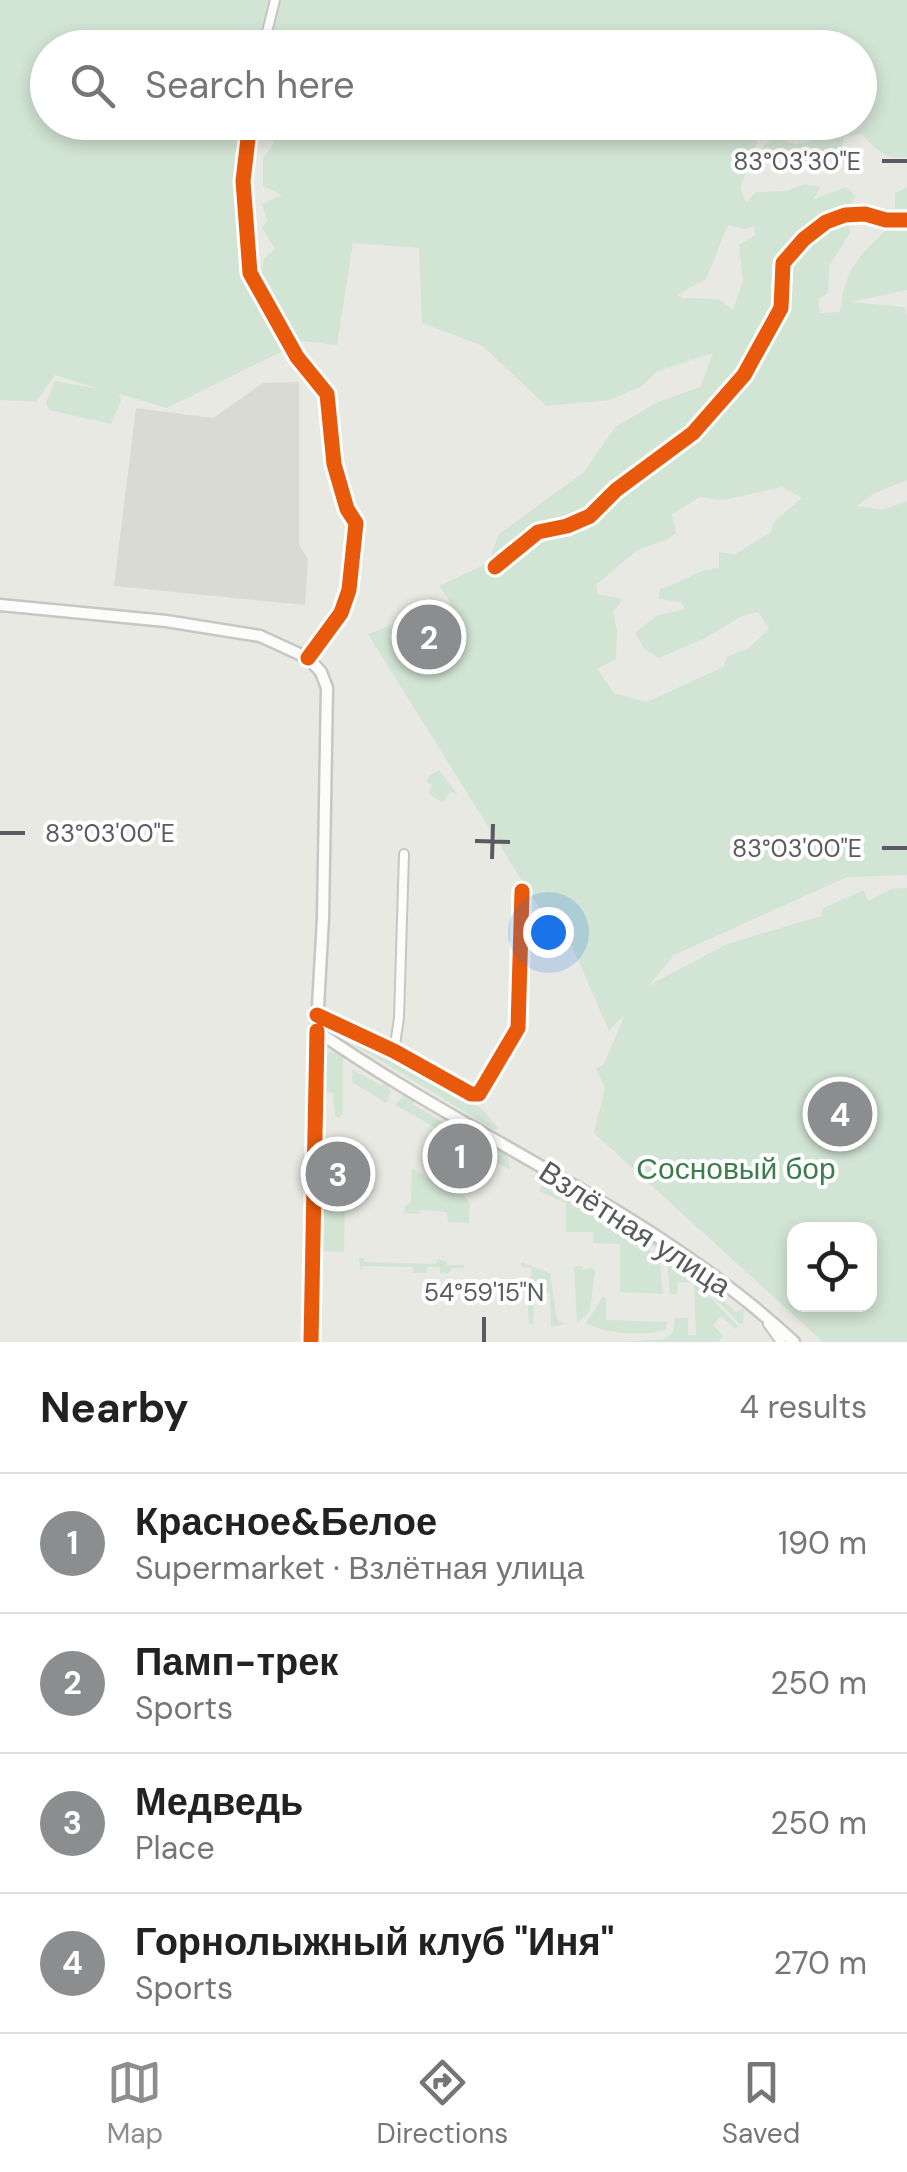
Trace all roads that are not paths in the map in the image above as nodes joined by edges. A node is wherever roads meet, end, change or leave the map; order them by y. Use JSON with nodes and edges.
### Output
{"nodes":[{"id":1,"x":275,"y":0,"type":"edge"},
{"id":2,"x":268,"y":30,"type":"edge"},
{"id":3,"x":248,"y":140,"type":"edge"},
{"id":4,"x":0,"y":605,"type":"edge"},
{"id":5,"x":308,"y":658,"type":"junction"},
{"id":6,"x":404,"y":854,"type":"dead end"},
{"id":7,"x":522,"y":891,"type":"dead end"},
{"id":8,"x":317,"y":1015,"type":"junction"},
{"id":9,"x":317,"y":1031,"type":"junction"},
{"id":10,"x":343,"y":1049,"type":"junction"},
{"id":11,"x":394,"y":1051,"type":"junction"},
{"id":12,"x":315,"y":1060,"type":"junction"},
{"id":13,"x":761,"y":1311,"type":"junction"},
{"id":14,"x":311,"y":1342,"type":"edge"},
{"id":15,"x":781,"y":1342,"type":"edge"},
{"id":16,"x":794,"y":1342,"type":"edge"}],
"edges":[{"from":1,"to":2,"type":"street"},
{"from":3,"to":5,"type":"street"},
{"from":4,"to":5,"type":"main road"},
{"from":5,"to":8,"type":"main road"},
{"from":6,"to":11,"type":"street"},
{"from":7,"to":11,"type":"street"},
{"from":8,"to":9,"type":"main road"},
{"from":8,"to":11,"type":"street"},
{"from":9,"to":10,"type":"main road","name":"Взлётная улица"},
{"from":9,"to":12,"type":"main road"},
{"from":10,"to":12,"type":"main road"},
{"from":10,"to":13,"type":"main road","name":"Взлётная улица"},
{"from":12,"to":14,"type":"main road"},
{"from":13,"to":15,"type":"street"},
{"from":13,"to":16,"type":"main road","name":"Взлётная улица"}]}
